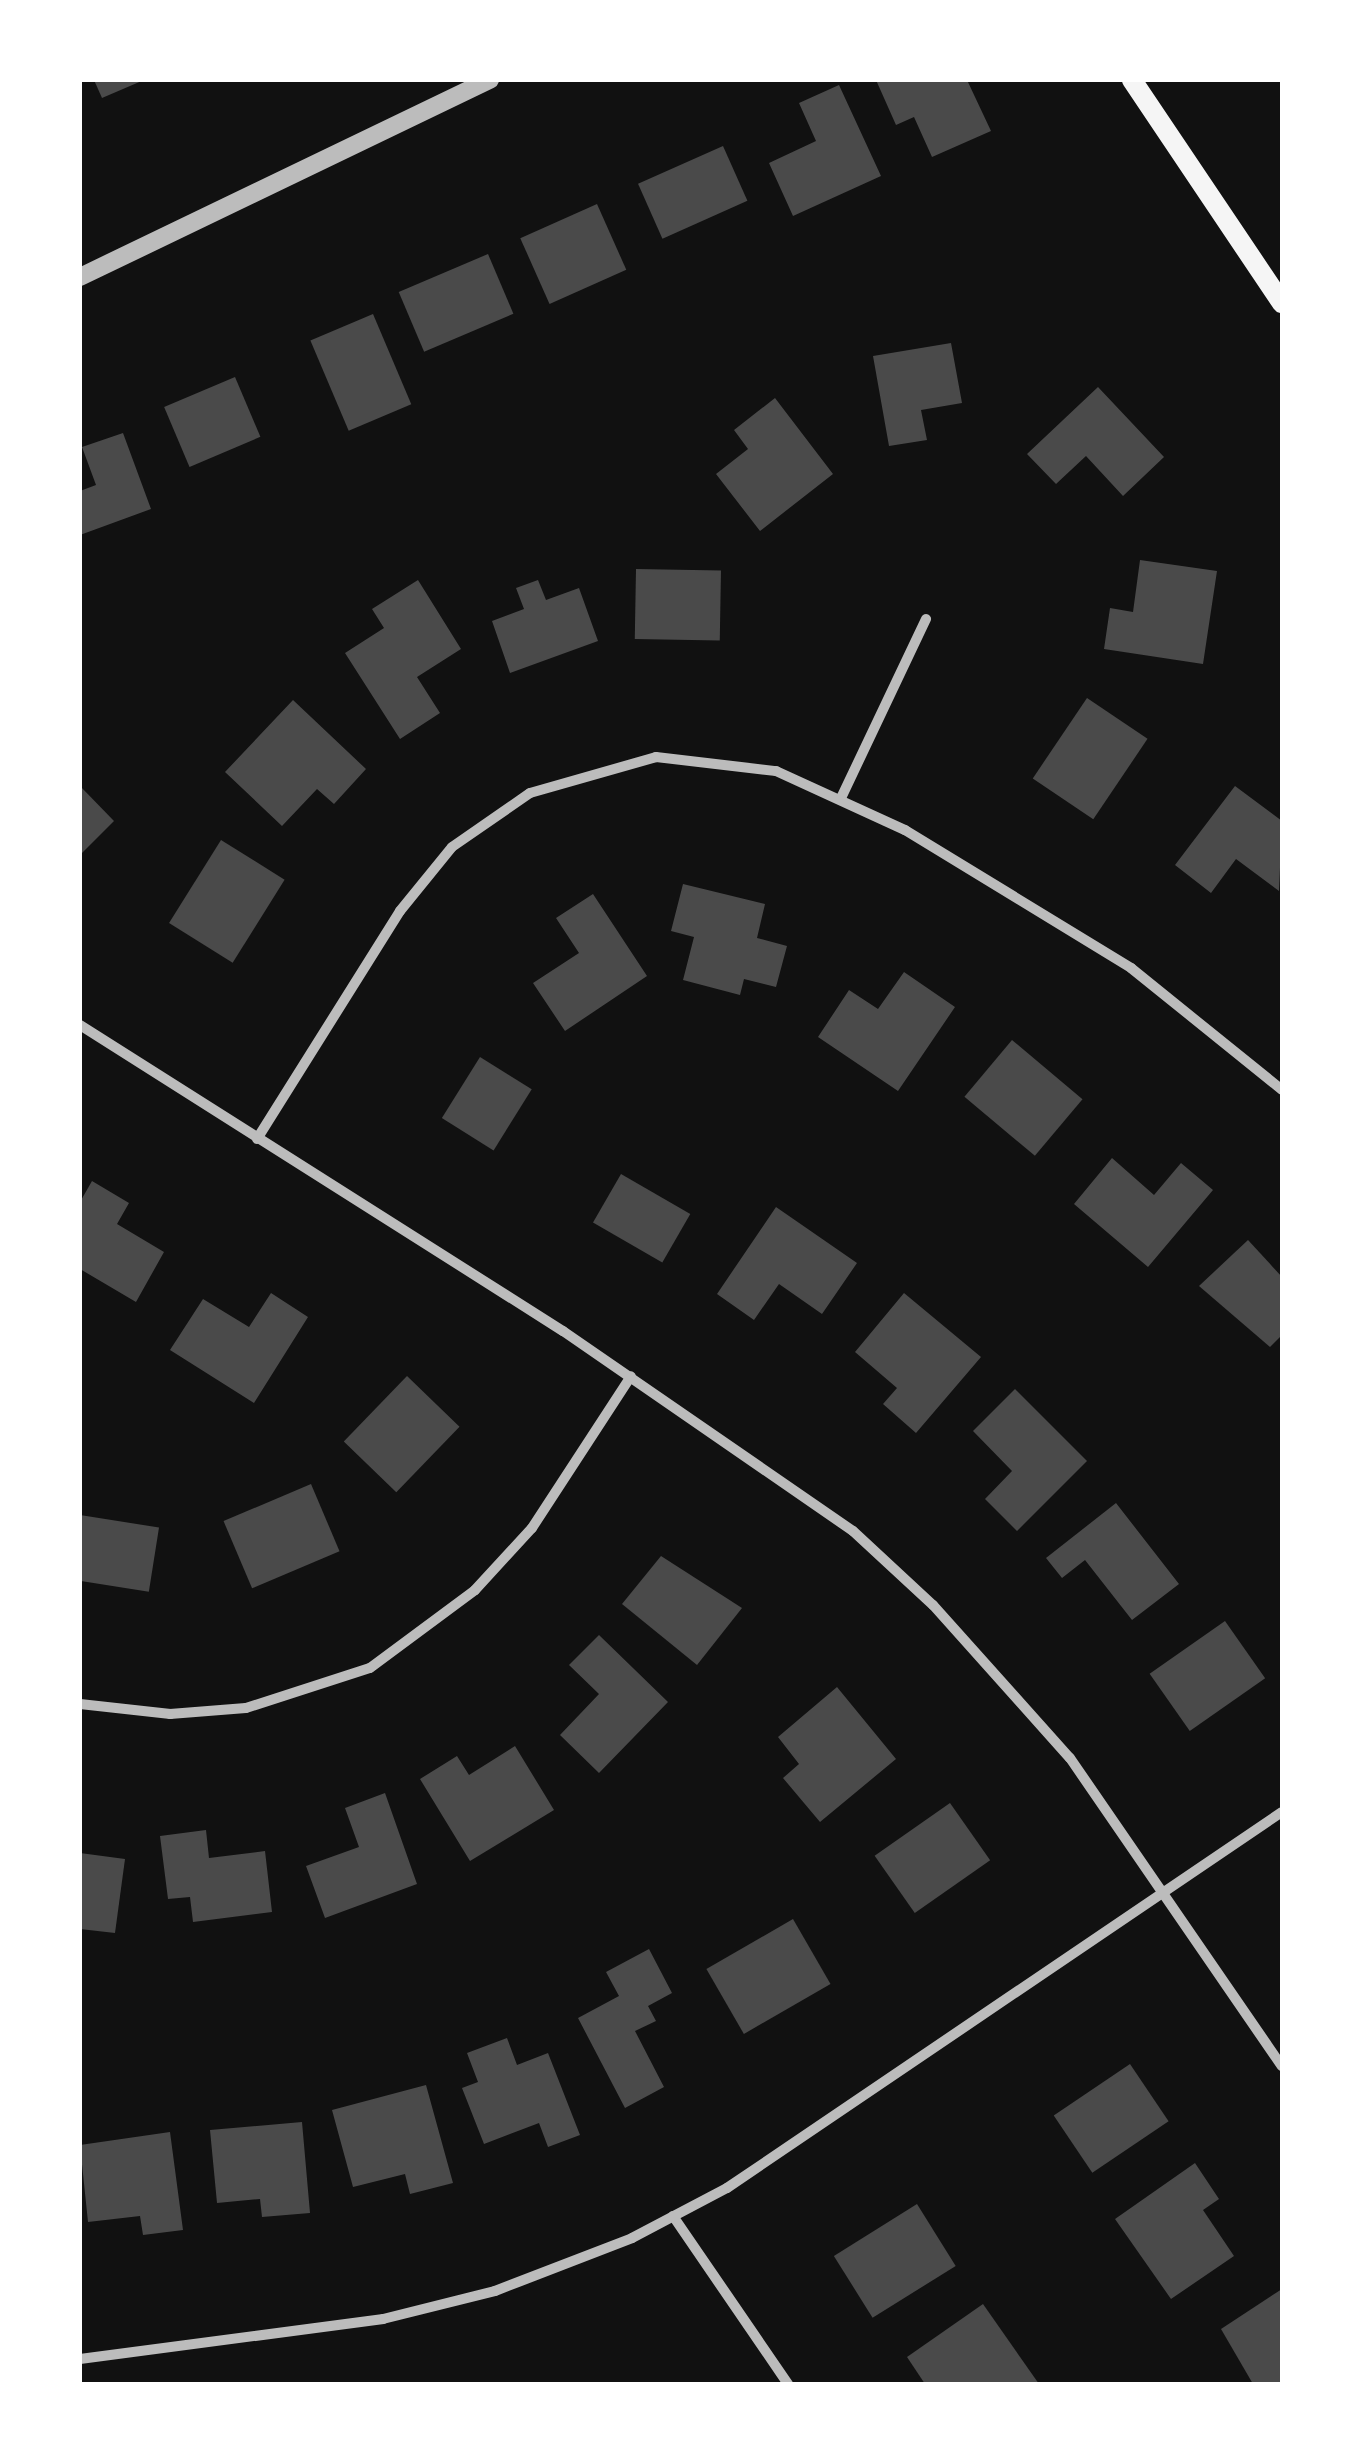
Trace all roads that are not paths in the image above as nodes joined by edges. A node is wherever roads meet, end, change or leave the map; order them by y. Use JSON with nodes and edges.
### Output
{"nodes":[{"id":1,"x":490,"y":80,"type":"edge"},
{"id":2,"x":1132,"y":80,"type":"edge"},
{"id":3,"x":80,"y":277,"type":"edge"},
{"id":4,"x":1282,"y":303,"type":"edge"},
{"id":5,"x":926,"y":619,"type":"dead end"},
{"id":6,"x":842,"y":796,"type":"junction"},
{"id":7,"x":80,"y":1025,"type":"edge"},
{"id":8,"x":1282,"y":1090,"type":"edge"},
{"id":9,"x":257,"y":1139,"type":"junction"},
{"id":10,"x":631,"y":1376,"type":"junction"},
{"id":11,"x":80,"y":1704,"type":"edge"},
{"id":12,"x":1282,"y":1812,"type":"edge"},
{"id":13,"x":1163,"y":1893,"type":"junction"},
{"id":14,"x":1282,"y":2066,"type":"edge"},
{"id":15,"x":674,"y":2216,"type":"junction"},
{"id":16,"x":80,"y":2359,"type":"edge"},
{"id":17,"x":788,"y":2384,"type":"edge"}],
"edges":[{"from":1,"to":3,"type":"street"},
{"from":2,"to":4,"type":"main road"},
{"from":5,"to":6,"type":"street"},
{"from":6,"to":8,"type":"street"},
{"from":6,"to":9,"type":"street"},
{"from":7,"to":9,"type":"street"},
{"from":9,"to":10,"type":"street"},
{"from":10,"to":11,"type":"street"},
{"from":10,"to":13,"type":"street"},
{"from":12,"to":13,"type":"street"},
{"from":13,"to":14,"type":"street"},
{"from":13,"to":15,"type":"street"},
{"from":15,"to":16,"type":"street"},
{"from":15,"to":17,"type":"street"}]}
